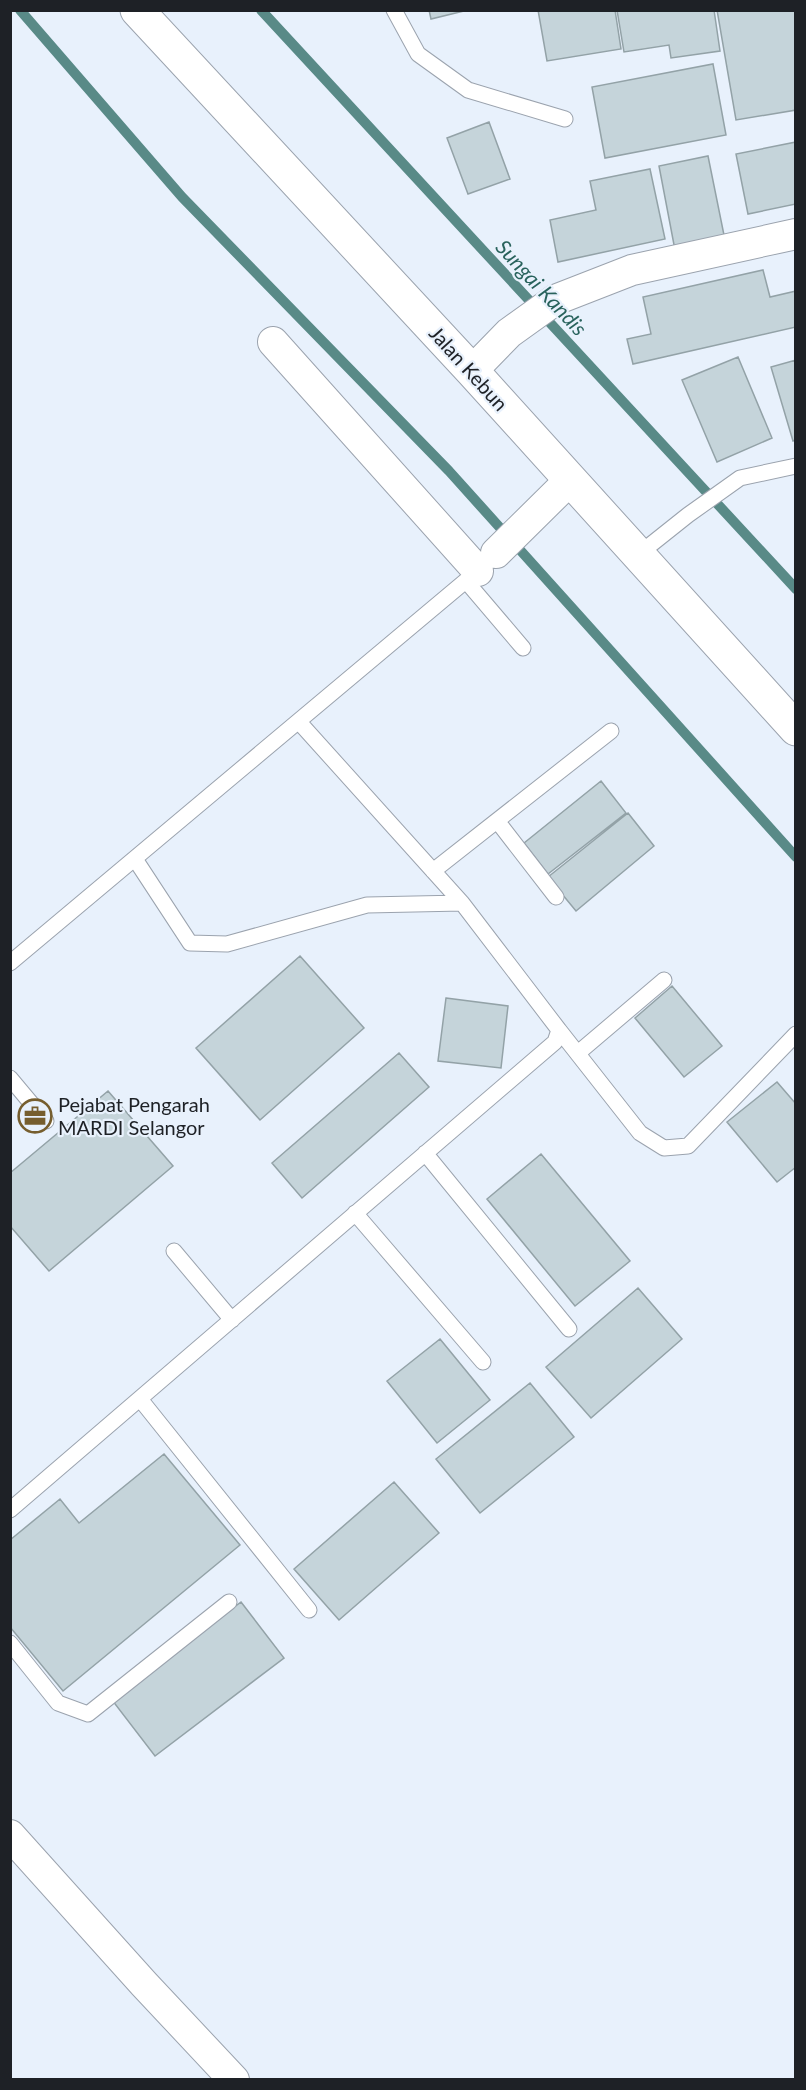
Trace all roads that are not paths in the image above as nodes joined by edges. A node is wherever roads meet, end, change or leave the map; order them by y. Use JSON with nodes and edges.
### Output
{"nodes":[{"id":1,"x":137,"y":10,"type":"edge"},
{"id":2,"x":394,"y":10,"type":"edge"},
{"id":3,"x":565,"y":118,"type":"dead end"},
{"id":4,"x":795,"y":234,"type":"edge"},
{"id":5,"x":273,"y":342,"type":"dead end"},
{"id":6,"x":472,"y":371,"type":"junction"},
{"id":7,"x":795,"y":466,"type":"edge"},
{"id":8,"x":570,"y":480,"type":"junction"},
{"id":9,"x":639,"y":555,"type":"junction"},
{"id":10,"x":480,"y":568,"type":"junction"},
{"id":11,"x":523,"y":648,"type":"dead end"},
{"id":12,"x":299,"y":722,"type":"junction"},
{"id":13,"x":795,"y":729,"type":"edge"},
{"id":14,"x":611,"y":731,"type":"dead end"},
{"id":15,"x":498,"y":822,"type":"junction"},
{"id":16,"x":135,"y":859,"type":"junction"},
{"id":17,"x":433,"y":872,"type":"junction"},
{"id":18,"x":556,"y":897,"type":"dead end"},
{"id":19,"x":462,"y":903,"type":"junction"},
{"id":20,"x":10,"y":963,"type":"edge"},
{"id":21,"x":664,"y":980,"type":"dead end"},
{"id":22,"x":558,"y":1030,"type":"junction"},
{"id":23,"x":795,"y":1034,"type":"edge"},
{"id":24,"x":578,"y":1053,"type":"junction"},
{"id":25,"x":10,"y":1078,"type":"edge"},
{"id":26,"x":46,"y":1121,"type":"dead end"},
{"id":27,"x":425,"y":1154,"type":"junction"},
{"id":28,"x":355,"y":1213,"type":"junction"},
{"id":29,"x":174,"y":1251,"type":"dead end"},
{"id":30,"x":232,"y":1320,"type":"junction"},
{"id":31,"x":569,"y":1329,"type":"dead end"},
{"id":32,"x":483,"y":1362,"type":"dead end"},
{"id":33,"x":140,"y":1399,"type":"junction"},
{"id":34,"x":10,"y":1510,"type":"edge"},
{"id":35,"x":229,"y":1602,"type":"dead end"},
{"id":36,"x":309,"y":1611,"type":"dead end"},
{"id":37,"x":10,"y":1643,"type":"edge"},
{"id":38,"x":10,"y":1835,"type":"edge"},
{"id":39,"x":234,"y":2079,"type":"edge"}],
"edges":[{"from":1,"to":6,"type":"main road","name":"Jalan Kebun"},
{"from":2,"to":3,"type":"lane"},
{"from":4,"to":6,"type":"street"},
{"from":5,"to":10,"type":"street"},
{"from":6,"to":8,"type":"main road","name":"Jalan Kebun"},
{"from":7,"to":9,"type":"lane"},
{"from":8,"to":9,"type":"main road","name":"Jalan Kebun"},
{"from":8,"to":10,"type":"street"},
{"from":9,"to":13,"type":"main road","name":"Jalan Kebun"},
{"from":10,"to":11,"type":"lane"},
{"from":10,"to":12,"type":"lane"},
{"from":12,"to":16,"type":"lane"},
{"from":12,"to":17,"type":"lane"},
{"from":14,"to":15,"type":"lane"},
{"from":15,"to":17,"type":"lane"},
{"from":15,"to":18,"type":"lane"},
{"from":16,"to":19,"type":"lane"},
{"from":16,"to":20,"type":"lane"},
{"from":17,"to":19,"type":"lane"},
{"from":19,"to":22,"type":"lane"},
{"from":21,"to":24,"type":"lane"},
{"from":22,"to":24,"type":"lane"},
{"from":22,"to":27,"type":"lane"},
{"from":23,"to":24,"type":"lane"},
{"from":25,"to":26,"type":"lane"},
{"from":27,"to":28,"type":"lane"},
{"from":27,"to":31,"type":"lane"},
{"from":28,"to":30,"type":"lane"},
{"from":28,"to":32,"type":"lane"},
{"from":29,"to":30,"type":"lane"},
{"from":30,"to":33,"type":"lane"},
{"from":33,"to":34,"type":"lane"},
{"from":33,"to":36,"type":"lane"},
{"from":35,"to":37,"type":"lane"},
{"from":38,"to":39,"type":"street"}]}
